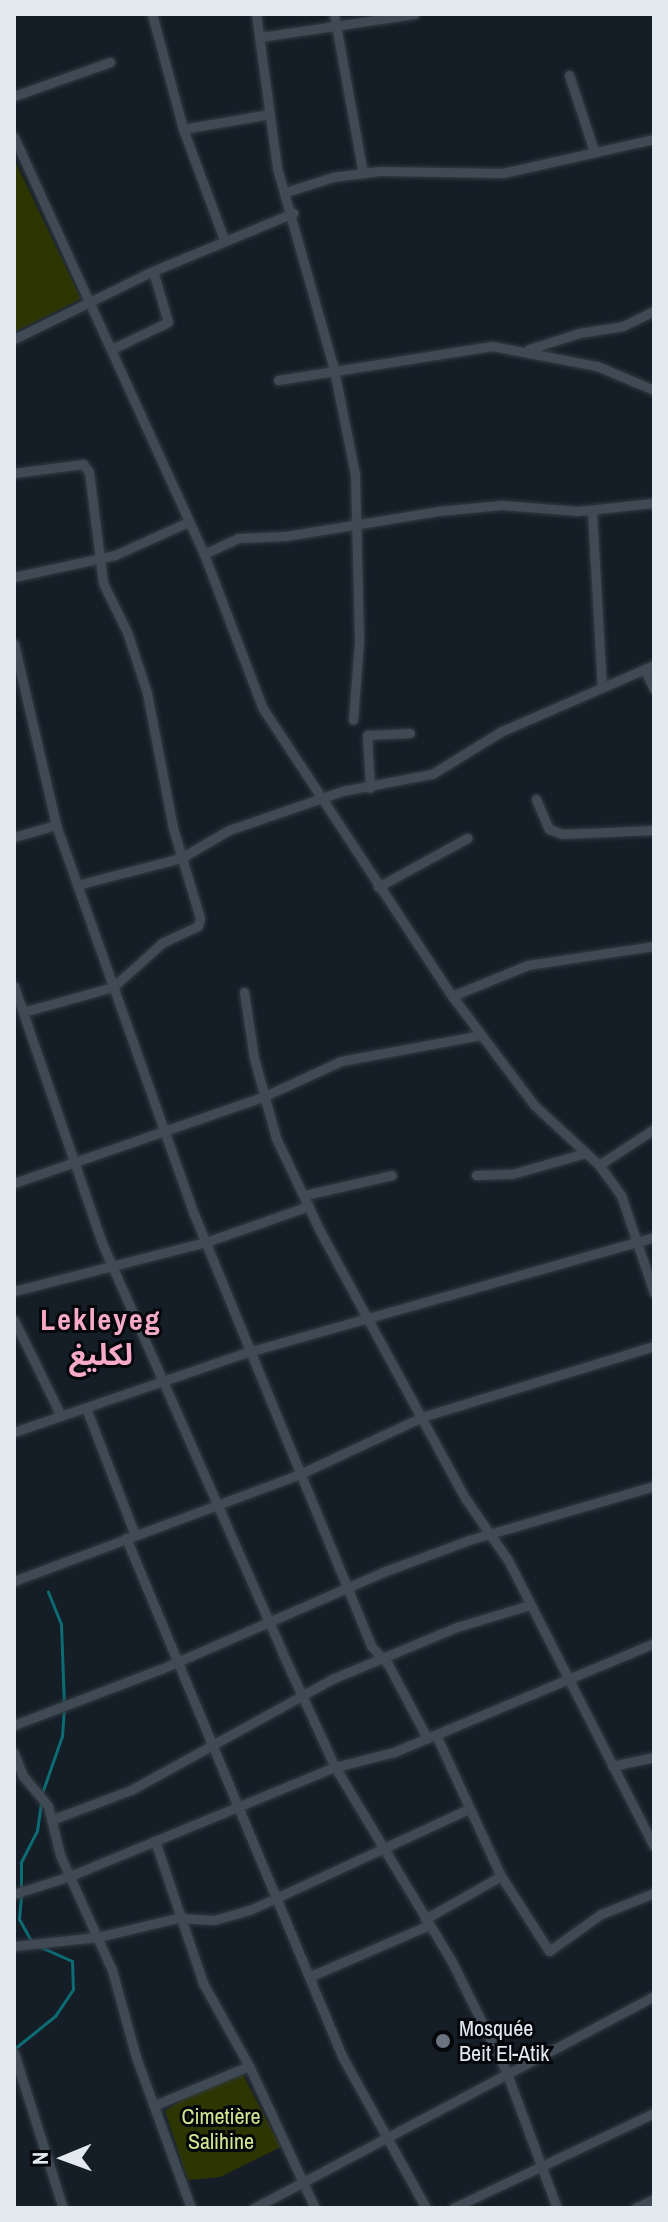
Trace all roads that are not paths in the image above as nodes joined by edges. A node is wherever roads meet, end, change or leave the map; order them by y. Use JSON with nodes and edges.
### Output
{"nodes":[{"id":1,"x":152,"y":14,"type":"edge"},
{"id":2,"x":256,"y":14,"type":"edge"},
{"id":3,"x":334,"y":14,"type":"edge"},
{"id":4,"x":414,"y":14,"type":"edge"},
{"id":5,"x":336,"y":25,"type":"junction"},
{"id":6,"x":261,"y":37,"type":"junction"},
{"id":7,"x":110,"y":62,"type":"dead end"},
{"id":8,"x":569,"y":75,"type":"dead end"},
{"id":9,"x":14,"y":96,"type":"edge"},
{"id":10,"x":270,"y":114,"type":"junction"},
{"id":11,"x":183,"y":129,"type":"junction"},
{"id":12,"x":14,"y":137,"type":"edge"},
{"id":13,"x":654,"y":139,"type":"edge"},
{"id":14,"x":594,"y":151,"type":"junction"},
{"id":15,"x":363,"y":173,"type":"junction"},
{"id":16,"x":286,"y":192,"type":"junction"},
{"id":17,"x":293,"y":213,"type":"junction"},
{"id":18,"x":224,"y":239,"type":"junction"},
{"id":19,"x":153,"y":271,"type":"junction"},
{"id":20,"x":89,"y":303,"type":"junction"},
{"id":21,"x":654,"y":311,"type":"edge"},
{"id":22,"x":14,"y":339,"type":"edge"},
{"id":23,"x":112,"y":349,"type":"junction"},
{"id":24,"x":529,"y":349,"type":"junction"},
{"id":25,"x":334,"y":370,"type":"junction"},
{"id":26,"x":278,"y":380,"type":"dead end"},
{"id":27,"x":654,"y":390,"type":"edge"},
{"id":28,"x":14,"y":473,"type":"edge"},
{"id":29,"x":654,"y":503,"type":"edge"},
{"id":30,"x":592,"y":511,"type":"junction"},
{"id":31,"x":188,"y":522,"type":"junction"},
{"id":32,"x":358,"y":525,"type":"junction"},
{"id":33,"x":204,"y":554,"type":"junction"},
{"id":34,"x":100,"y":559,"type":"junction"},
{"id":35,"x":14,"y":577,"type":"edge"},
{"id":36,"x":14,"y":644,"type":"edge"},
{"id":37,"x":649,"y":667,"type":"edge"},
{"id":38,"x":602,"y":688,"type":"junction"},
{"id":39,"x":654,"y":689,"type":"edge"},
{"id":40,"x":353,"y":720,"type":"dead end"},
{"id":41,"x":410,"y":733,"type":"dead end"},
{"id":42,"x":370,"y":788,"type":"junction"},
{"id":43,"x":319,"y":799,"type":"junction"},
{"id":44,"x":536,"y":799,"type":"dead end"},
{"id":45,"x":56,"y":825,"type":"junction"},
{"id":46,"x":654,"y":830,"type":"edge"},
{"id":47,"x":14,"y":837,"type":"edge"},
{"id":48,"x":467,"y":838,"type":"dead end"},
{"id":49,"x":181,"y":858,"type":"junction"},
{"id":50,"x":77,"y":885,"type":"junction"},
{"id":51,"x":378,"y":887,"type":"junction"},
{"id":52,"x":654,"y":946,"type":"edge"},
{"id":53,"x":14,"y":986,"type":"edge"},
{"id":54,"x":113,"y":987,"type":"junction"},
{"id":55,"x":244,"y":992,"type":"dead end"},
{"id":56,"x":452,"y":996,"type":"junction"},
{"id":57,"x":23,"y":1012,"type":"junction"},
{"id":58,"x":481,"y":1035,"type":"junction"},
{"id":59,"x":265,"y":1096,"type":"junction"},
{"id":60,"x":164,"y":1129,"type":"junction"},
{"id":61,"x":654,"y":1129,"type":"edge"},
{"id":62,"x":585,"y":1153,"type":"junction"},
{"id":63,"x":78,"y":1163,"type":"junction"},
{"id":64,"x":599,"y":1165,"type":"junction"},
{"id":65,"x":392,"y":1175,"type":"dead end"},
{"id":66,"x":476,"y":1175,"type":"dead end"},
{"id":67,"x":14,"y":1183,"type":"edge"},
{"id":68,"x":305,"y":1195,"type":"junction"},
{"id":69,"x":309,"y":1206,"type":"junction"},
{"id":70,"x":654,"y":1237,"type":"edge"},
{"id":71,"x":636,"y":1240,"type":"junction"},
{"id":72,"x":206,"y":1242,"type":"junction"},
{"id":73,"x":115,"y":1266,"type":"junction"},
{"id":74,"x":14,"y":1291,"type":"edge"},
{"id":75,"x":654,"y":1293,"type":"edge"},
{"id":76,"x":366,"y":1319,"type":"junction"},
{"id":77,"x":14,"y":1320,"type":"edge"},
{"id":78,"x":654,"y":1346,"type":"edge"},
{"id":79,"x":248,"y":1352,"type":"junction"},
{"id":80,"x":163,"y":1383,"type":"junction"},
{"id":81,"x":86,"y":1408,"type":"junction"},
{"id":82,"x":61,"y":1416,"type":"junction"},
{"id":83,"x":422,"y":1417,"type":"junction"},
{"id":84,"x":14,"y":1432,"type":"edge"},
{"id":85,"x":300,"y":1474,"type":"junction"},
{"id":86,"x":654,"y":1486,"type":"edge"},
{"id":87,"x":219,"y":1504,"type":"junction"},
{"id":88,"x":488,"y":1534,"type":"junction"},
{"id":89,"x":131,"y":1537,"type":"junction"},
{"id":90,"x":16,"y":1577,"type":"edge"},
{"id":91,"x":345,"y":1586,"type":"junction"},
{"id":92,"x":530,"y":1605,"type":"junction"},
{"id":93,"x":268,"y":1619,"type":"junction"},
{"id":94,"x":654,"y":1643,"type":"edge"},
{"id":95,"x":381,"y":1657,"type":"junction"},
{"id":96,"x":175,"y":1663,"type":"junction"},
{"id":97,"x":570,"y":1675,"type":"junction"},
{"id":98,"x":302,"y":1694,"type":"junction"},
{"id":99,"x":14,"y":1725,"type":"edge"},
{"id":100,"x":431,"y":1736,"type":"junction"},
{"id":101,"x":212,"y":1747,"type":"junction"},
{"id":102,"x":14,"y":1753,"type":"edge"},
{"id":103,"x":654,"y":1757,"type":"edge"},
{"id":104,"x":612,"y":1766,"type":"junction"},
{"id":105,"x":335,"y":1767,"type":"junction"},
{"id":106,"x":236,"y":1807,"type":"junction"},
{"id":107,"x":469,"y":1809,"type":"junction"},
{"id":108,"x":51,"y":1820,"type":"junction"},
{"id":109,"x":155,"y":1841,"type":"junction"},
{"id":110,"x":654,"y":1846,"type":"edge"},
{"id":111,"x":381,"y":1849,"type":"junction"},
{"id":112,"x":70,"y":1876,"type":"junction"},
{"id":113,"x":501,"y":1876,"type":"junction"},
{"id":114,"x":654,"y":1893,"type":"edge"},
{"id":115,"x":14,"y":1894,"type":"edge"},
{"id":116,"x":280,"y":1897,"type":"junction"},
{"id":117,"x":184,"y":1922,"type":"junction"},
{"id":118,"x":427,"y":1922,"type":"junction"},
{"id":119,"x":98,"y":1937,"type":"junction"},
{"id":120,"x":14,"y":1946,"type":"edge"},
{"id":121,"x":311,"y":1976,"type":"junction"},
{"id":122,"x":654,"y":1996,"type":"edge"},
{"id":123,"x":14,"y":2053,"type":"edge"},
{"id":124,"x":249,"y":2066,"type":"junction"},
{"id":125,"x":506,"y":2071,"type":"junction"},
{"id":126,"x":155,"y":2105,"type":"junction"},
{"id":127,"x":654,"y":2113,"type":"edge"},
{"id":128,"x":390,"y":2138,"type":"junction"},
{"id":129,"x":542,"y":2166,"type":"junction"},
{"id":130,"x":303,"y":2183,"type":"junction"},
{"id":131,"x":654,"y":2199,"type":"edge"},
{"id":132,"x":63,"y":2208,"type":"edge"},
{"id":133,"x":191,"y":2208,"type":"edge"},
{"id":134,"x":254,"y":2208,"type":"edge"},
{"id":135,"x":315,"y":2208,"type":"edge"},
{"id":136,"x":426,"y":2208,"type":"edge"},
{"id":137,"x":453,"y":2208,"type":"edge"},
{"id":138,"x":557,"y":2208,"type":"edge"},
{"id":139,"x":635,"y":2208,"type":"edge"}],
"edges":[{"from":1,"to":11,"type":"street"},
{"from":2,"to":6,"type":"street"},
{"from":3,"to":5,"type":"street"},
{"from":4,"to":5,"type":"street"},
{"from":5,"to":6,"type":"street"},
{"from":5,"to":15,"type":"street"},
{"from":6,"to":10,"type":"street"},
{"from":7,"to":9,"type":"street"},
{"from":8,"to":14,"type":"street"},
{"from":10,"to":11,"type":"street"},
{"from":10,"to":16,"type":"street"},
{"from":11,"to":18,"type":"street"},
{"from":12,"to":20,"type":"street"},
{"from":13,"to":14,"type":"street"},
{"from":14,"to":15,"type":"street"},
{"from":15,"to":16,"type":"street"},
{"from":16,"to":17,"type":"street"},
{"from":17,"to":18,"type":"street"},
{"from":17,"to":25,"type":"street"},
{"from":18,"to":19,"type":"street"},
{"from":19,"to":20,"type":"street"},
{"from":19,"to":23,"type":"street"},
{"from":20,"to":22,"type":"street"},
{"from":20,"to":23,"type":"street"},
{"from":21,"to":24,"type":"street"},
{"from":23,"to":31,"type":"street"},
{"from":24,"to":25,"type":"street"},
{"from":24,"to":27,"type":"street"},
{"from":25,"to":26,"type":"street"},
{"from":25,"to":32,"type":"street"},
{"from":28,"to":34,"type":"street"},
{"from":29,"to":30,"type":"street"},
{"from":30,"to":32,"type":"street"},
{"from":30,"to":38,"type":"street"},
{"from":31,"to":33,"type":"street"},
{"from":31,"to":34,"type":"street"},
{"from":32,"to":33,"type":"street"},
{"from":32,"to":40,"type":"street"},
{"from":33,"to":43,"type":"street"},
{"from":34,"to":35,"type":"street"},
{"from":34,"to":49,"type":"street"},
{"from":36,"to":45,"type":"street"},
{"from":37,"to":38,"type":"street"},
{"from":37,"to":39,"type":"street"},
{"from":38,"to":42,"type":"street"},
{"from":41,"to":42,"type":"street"},
{"from":42,"to":43,"type":"street"},
{"from":43,"to":49,"type":"street"},
{"from":43,"to":51,"type":"street"},
{"from":44,"to":46,"type":"street"},
{"from":45,"to":47,"type":"street"},
{"from":45,"to":50,"type":"street"},
{"from":48,"to":51,"type":"street"},
{"from":49,"to":50,"type":"street"},
{"from":49,"to":54,"type":"street"},
{"from":50,"to":54,"type":"street"},
{"from":51,"to":56,"type":"street"},
{"from":52,"to":56,"type":"street"},
{"from":53,"to":57,"type":"street"},
{"from":54,"to":57,"type":"street"},
{"from":54,"to":60,"type":"street"},
{"from":55,"to":59,"type":"street"},
{"from":56,"to":58,"type":"street"},
{"from":57,"to":63,"type":"street"},
{"from":58,"to":59,"type":"street"},
{"from":58,"to":62,"type":"street"},
{"from":59,"to":60,"type":"street"},
{"from":59,"to":68,"type":"street"},
{"from":60,"to":63,"type":"street"},
{"from":60,"to":72,"type":"street"},
{"from":61,"to":64,"type":"street"},
{"from":62,"to":64,"type":"street"},
{"from":62,"to":66,"type":"street"},
{"from":63,"to":67,"type":"street"},
{"from":63,"to":73,"type":"street"},
{"from":64,"to":71,"type":"street"},
{"from":65,"to":68,"type":"street"},
{"from":68,"to":69,"type":"street"},
{"from":69,"to":72,"type":"street"},
{"from":69,"to":76,"type":"street"},
{"from":70,"to":71,"type":"street"},
{"from":71,"to":75,"type":"street"},
{"from":71,"to":76,"type":"street"},
{"from":72,"to":73,"type":"street"},
{"from":72,"to":79,"type":"street"},
{"from":73,"to":74,"type":"street"},
{"from":73,"to":80,"type":"street"},
{"from":76,"to":79,"type":"street"},
{"from":76,"to":83,"type":"street"},
{"from":77,"to":82,"type":"street"},
{"from":78,"to":83,"type":"street"},
{"from":79,"to":80,"type":"street"},
{"from":79,"to":85,"type":"street"},
{"from":80,"to":81,"type":"street"},
{"from":80,"to":87,"type":"street"},
{"from":81,"to":82,"type":"street"},
{"from":81,"to":89,"type":"street"},
{"from":82,"to":84,"type":"street"},
{"from":83,"to":85,"type":"street"},
{"from":83,"to":88,"type":"street"},
{"from":85,"to":87,"type":"street"},
{"from":85,"to":91,"type":"street"},
{"from":86,"to":88,"type":"street"},
{"from":87,"to":89,"type":"street"},
{"from":87,"to":93,"type":"street"},
{"from":88,"to":91,"type":"street"},
{"from":88,"to":92,"type":"street"},
{"from":89,"to":90,"type":"street"},
{"from":89,"to":96,"type":"street"},
{"from":91,"to":93,"type":"street"},
{"from":91,"to":95,"type":"street"},
{"from":92,"to":95,"type":"street"},
{"from":92,"to":97,"type":"street"},
{"from":93,"to":96,"type":"street"},
{"from":93,"to":98,"type":"street"},
{"from":94,"to":97,"type":"street"},
{"from":95,"to":98,"type":"street"},
{"from":95,"to":100,"type":"street"},
{"from":96,"to":99,"type":"street"},
{"from":96,"to":101,"type":"street"},
{"from":97,"to":100,"type":"street"},
{"from":97,"to":104,"type":"street"},
{"from":98,"to":101,"type":"street"},
{"from":98,"to":105,"type":"street"},
{"from":100,"to":105,"type":"street"},
{"from":100,"to":107,"type":"street"},
{"from":101,"to":106,"type":"street"},
{"from":101,"to":108,"type":"street"},
{"from":102,"to":108,"type":"street"},
{"from":103,"to":104,"type":"street"},
{"from":104,"to":110,"type":"street"},
{"from":105,"to":106,"type":"street"},
{"from":105,"to":111,"type":"street"},
{"from":106,"to":109,"type":"street"},
{"from":106,"to":116,"type":"street"},
{"from":107,"to":111,"type":"street"},
{"from":107,"to":113,"type":"street"},
{"from":108,"to":112,"type":"street"},
{"from":109,"to":112,"type":"street"},
{"from":109,"to":117,"type":"street"},
{"from":111,"to":116,"type":"street"},
{"from":111,"to":118,"type":"street"},
{"from":112,"to":115,"type":"street"},
{"from":112,"to":119,"type":"street"},
{"from":113,"to":114,"type":"street"},
{"from":113,"to":118,"type":"street"},
{"from":116,"to":117,"type":"street"},
{"from":116,"to":121,"type":"street"},
{"from":117,"to":119,"type":"street"},
{"from":117,"to":124,"type":"street"},
{"from":118,"to":121,"type":"street"},
{"from":118,"to":125,"type":"street"},
{"from":119,"to":120,"type":"street"},
{"from":119,"to":126,"type":"street"},
{"from":121,"to":128,"type":"street"},
{"from":122,"to":125,"type":"street"},
{"from":123,"to":132,"type":"street"},
{"from":124,"to":126,"type":"street"},
{"from":124,"to":130,"type":"street"},
{"from":125,"to":128,"type":"street"},
{"from":125,"to":129,"type":"street"},
{"from":126,"to":133,"type":"street"},
{"from":127,"to":129,"type":"street"},
{"from":128,"to":130,"type":"street"},
{"from":128,"to":136,"type":"street"},
{"from":129,"to":137,"type":"street"},
{"from":129,"to":138,"type":"street"},
{"from":130,"to":134,"type":"street"},
{"from":130,"to":135,"type":"street"},
{"from":131,"to":139,"type":"street"}]}
